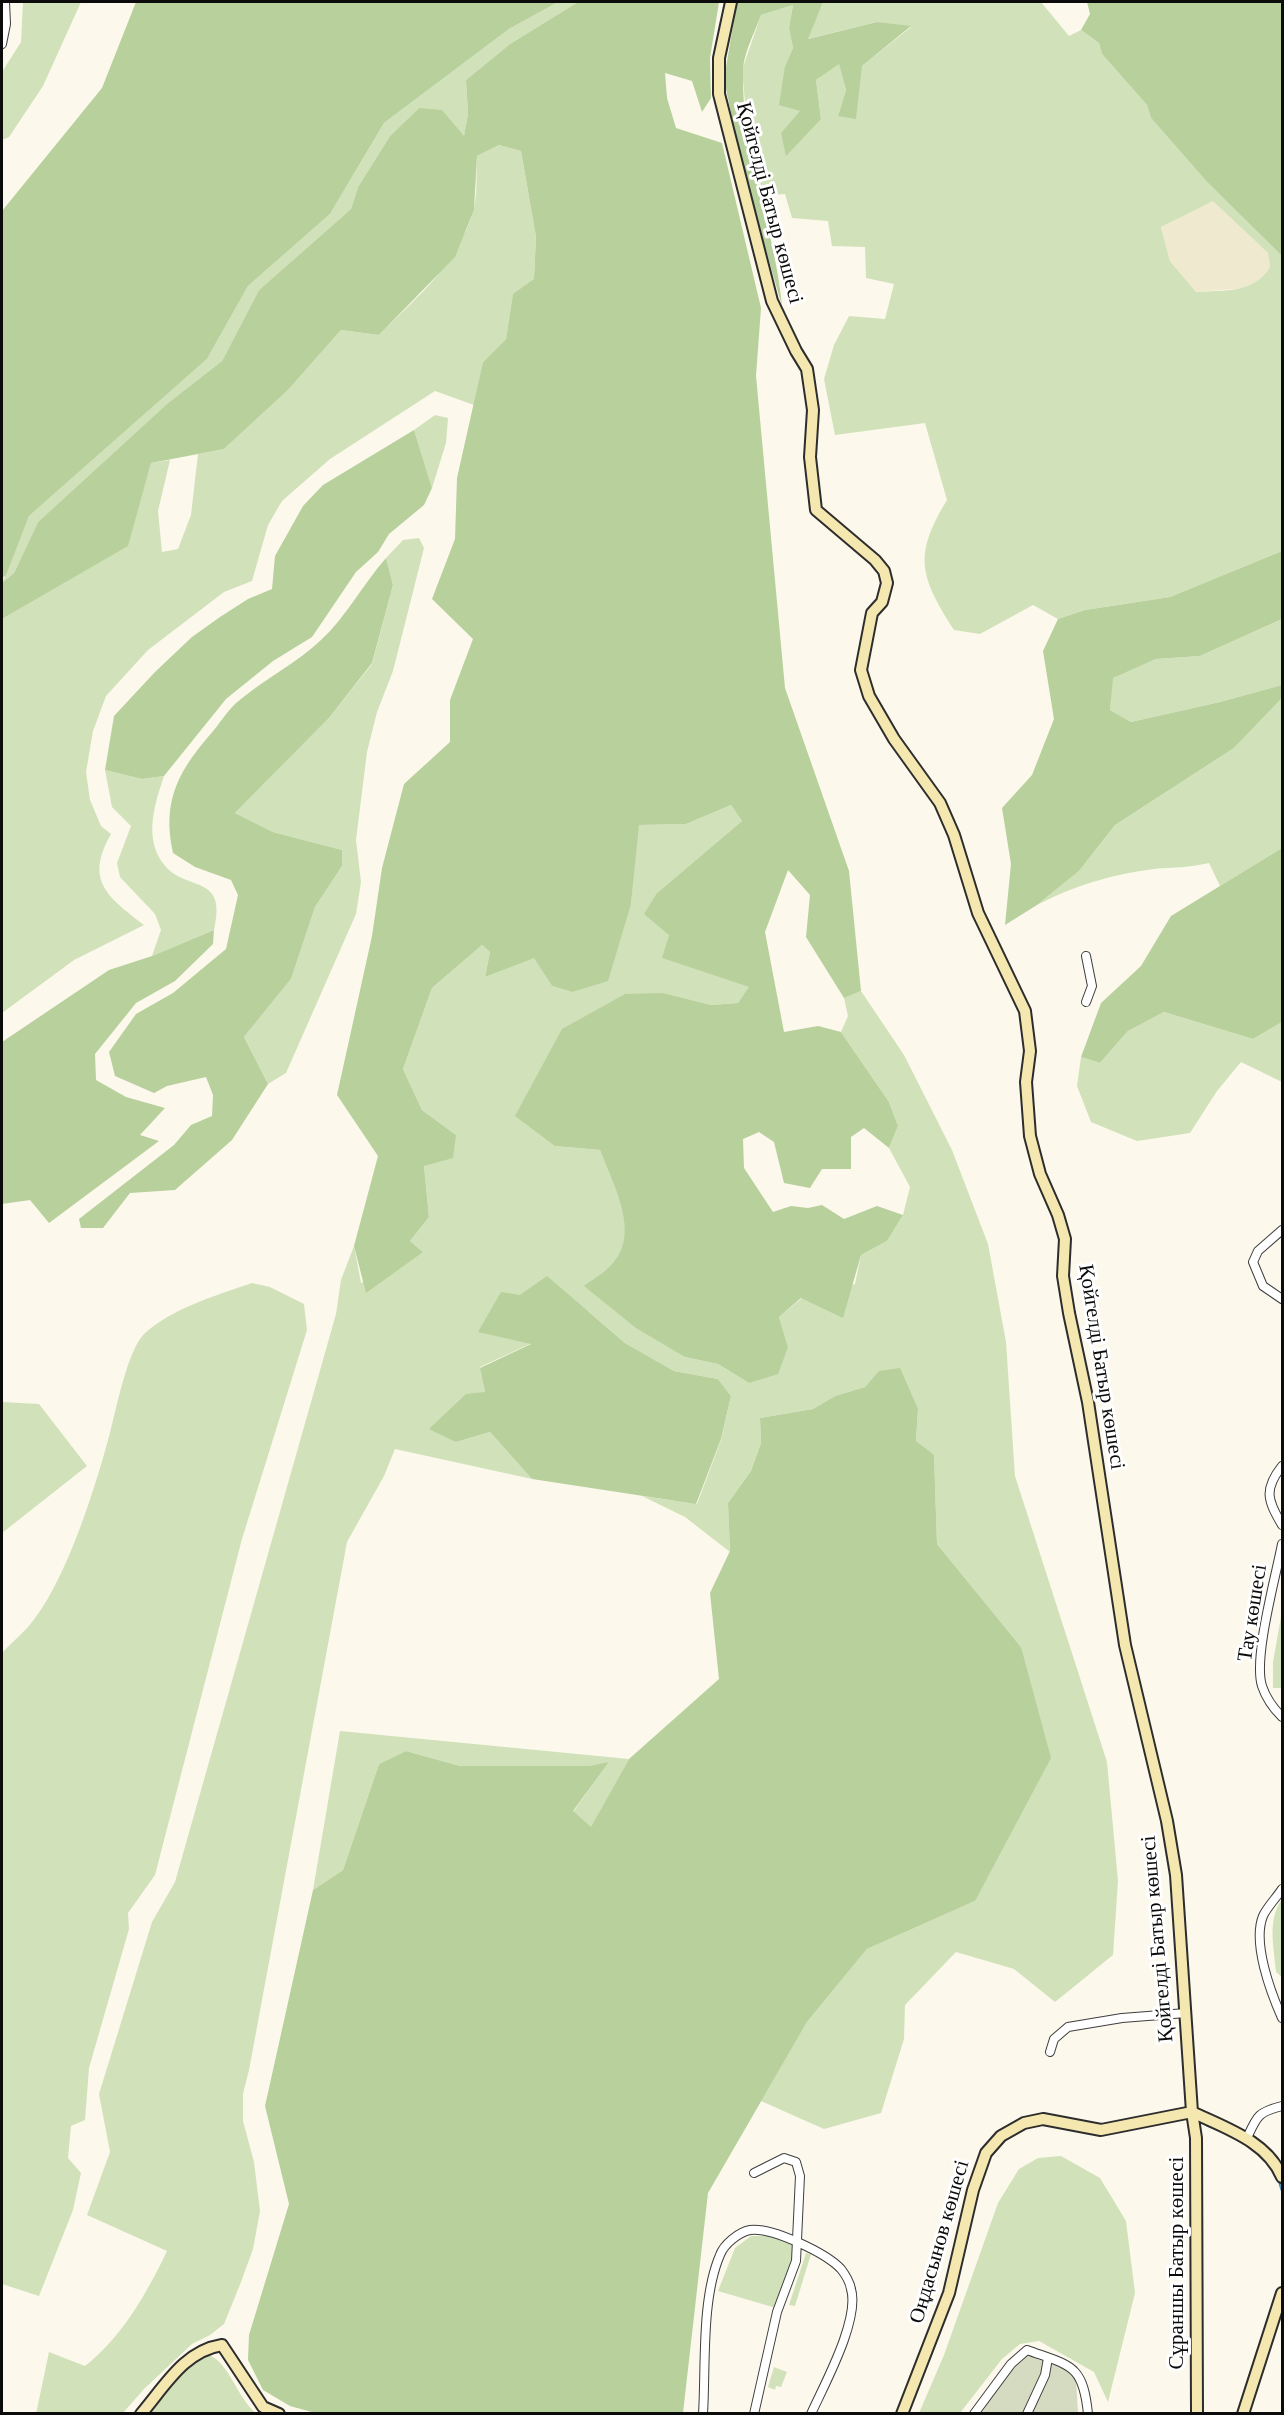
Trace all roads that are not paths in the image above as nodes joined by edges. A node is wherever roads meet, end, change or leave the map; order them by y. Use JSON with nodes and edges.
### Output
{"nodes":[{"id":1,"x":5,"y":2,"type":"edge"},
{"id":2,"x":731,"y":2,"type":"edge"},
{"id":3,"x":2,"y":44,"type":"edge"},
{"id":4,"x":1086,"y":956,"type":"dead end"},
{"id":5,"x":1086,"y":1002,"type":"dead end"},
{"id":6,"x":1282,"y":1230,"type":"edge"},
{"id":7,"x":1282,"y":1299,"type":"edge"},
{"id":8,"x":1282,"y":1466,"type":"edge"},
{"id":9,"x":1282,"y":1525,"type":"edge"},
{"id":10,"x":1282,"y":1544,"type":"edge"},
{"id":11,"x":1282,"y":1717,"type":"edge"},
{"id":12,"x":1282,"y":1889,"type":"edge"},
{"id":13,"x":1186,"y":2013,"type":"junction"},
{"id":14,"x":1282,"y":2018,"type":"edge"},
{"id":15,"x":1050,"y":2052,"type":"dead end"},
{"id":16,"x":1282,"y":2106,"type":"edge"},
{"id":17,"x":1192,"y":2112,"type":"junction"},
{"id":18,"x":1247,"y":2138,"type":"junction"},
{"id":19,"x":754,"y":2173,"type":"dead end"},
{"id":20,"x":1282,"y":2177,"type":"edge"},
{"id":21,"x":798,"y":2243,"type":"junction"},
{"id":22,"x":1282,"y":2293,"type":"edge"},
{"id":23,"x":1048,"y":2358,"type":"junction"},
{"id":24,"x":141,"y":2414,"type":"edge"},
{"id":25,"x":279,"y":2414,"type":"edge"},
{"id":26,"x":703,"y":2414,"type":"edge"},
{"id":27,"x":754,"y":2414,"type":"edge"},
{"id":28,"x":811,"y":2414,"type":"edge"},
{"id":29,"x":902,"y":2414,"type":"edge"},
{"id":30,"x":974,"y":2414,"type":"edge"},
{"id":31,"x":1027,"y":2414,"type":"edge"},
{"id":32,"x":1088,"y":2414,"type":"edge"},
{"id":33,"x":1197,"y":2414,"type":"edge"},
{"id":34,"x":1244,"y":2414,"type":"edge"}],
"edges":[{"from":1,"to":3,"type":"street"},
{"from":2,"to":13,"type":"street","name":"Қойгелді Батыр көшесі"},
{"from":4,"to":5,"type":"street"},
{"from":6,"to":7,"type":"street"},
{"from":8,"to":9,"type":"street"},
{"from":10,"to":11,"type":"street","name":"Тау көшесі"},
{"from":12,"to":14,"type":"street"},
{"from":13,"to":15,"type":"street"},
{"from":13,"to":17,"type":"street","name":"Қойгелді Батыр көшесі"},
{"from":16,"to":18,"type":"street"},
{"from":17,"to":18,"type":"street"},
{"from":17,"to":29,"type":"street","name":"Оңдасынов көшесі"},
{"from":17,"to":33,"type":"street","name":"Сұраншы Батыр көшесі"},
{"from":18,"to":20,"type":"street"},
{"from":19,"to":21,"type":"street"},
{"from":21,"to":26,"type":"street"},
{"from":21,"to":27,"type":"street"},
{"from":21,"to":28,"type":"street"},
{"from":22,"to":34,"type":"street"},
{"from":23,"to":30,"type":"street"},
{"from":23,"to":31,"type":"street"},
{"from":23,"to":32,"type":"street"},
{"from":24,"to":25,"type":"street"}]}
